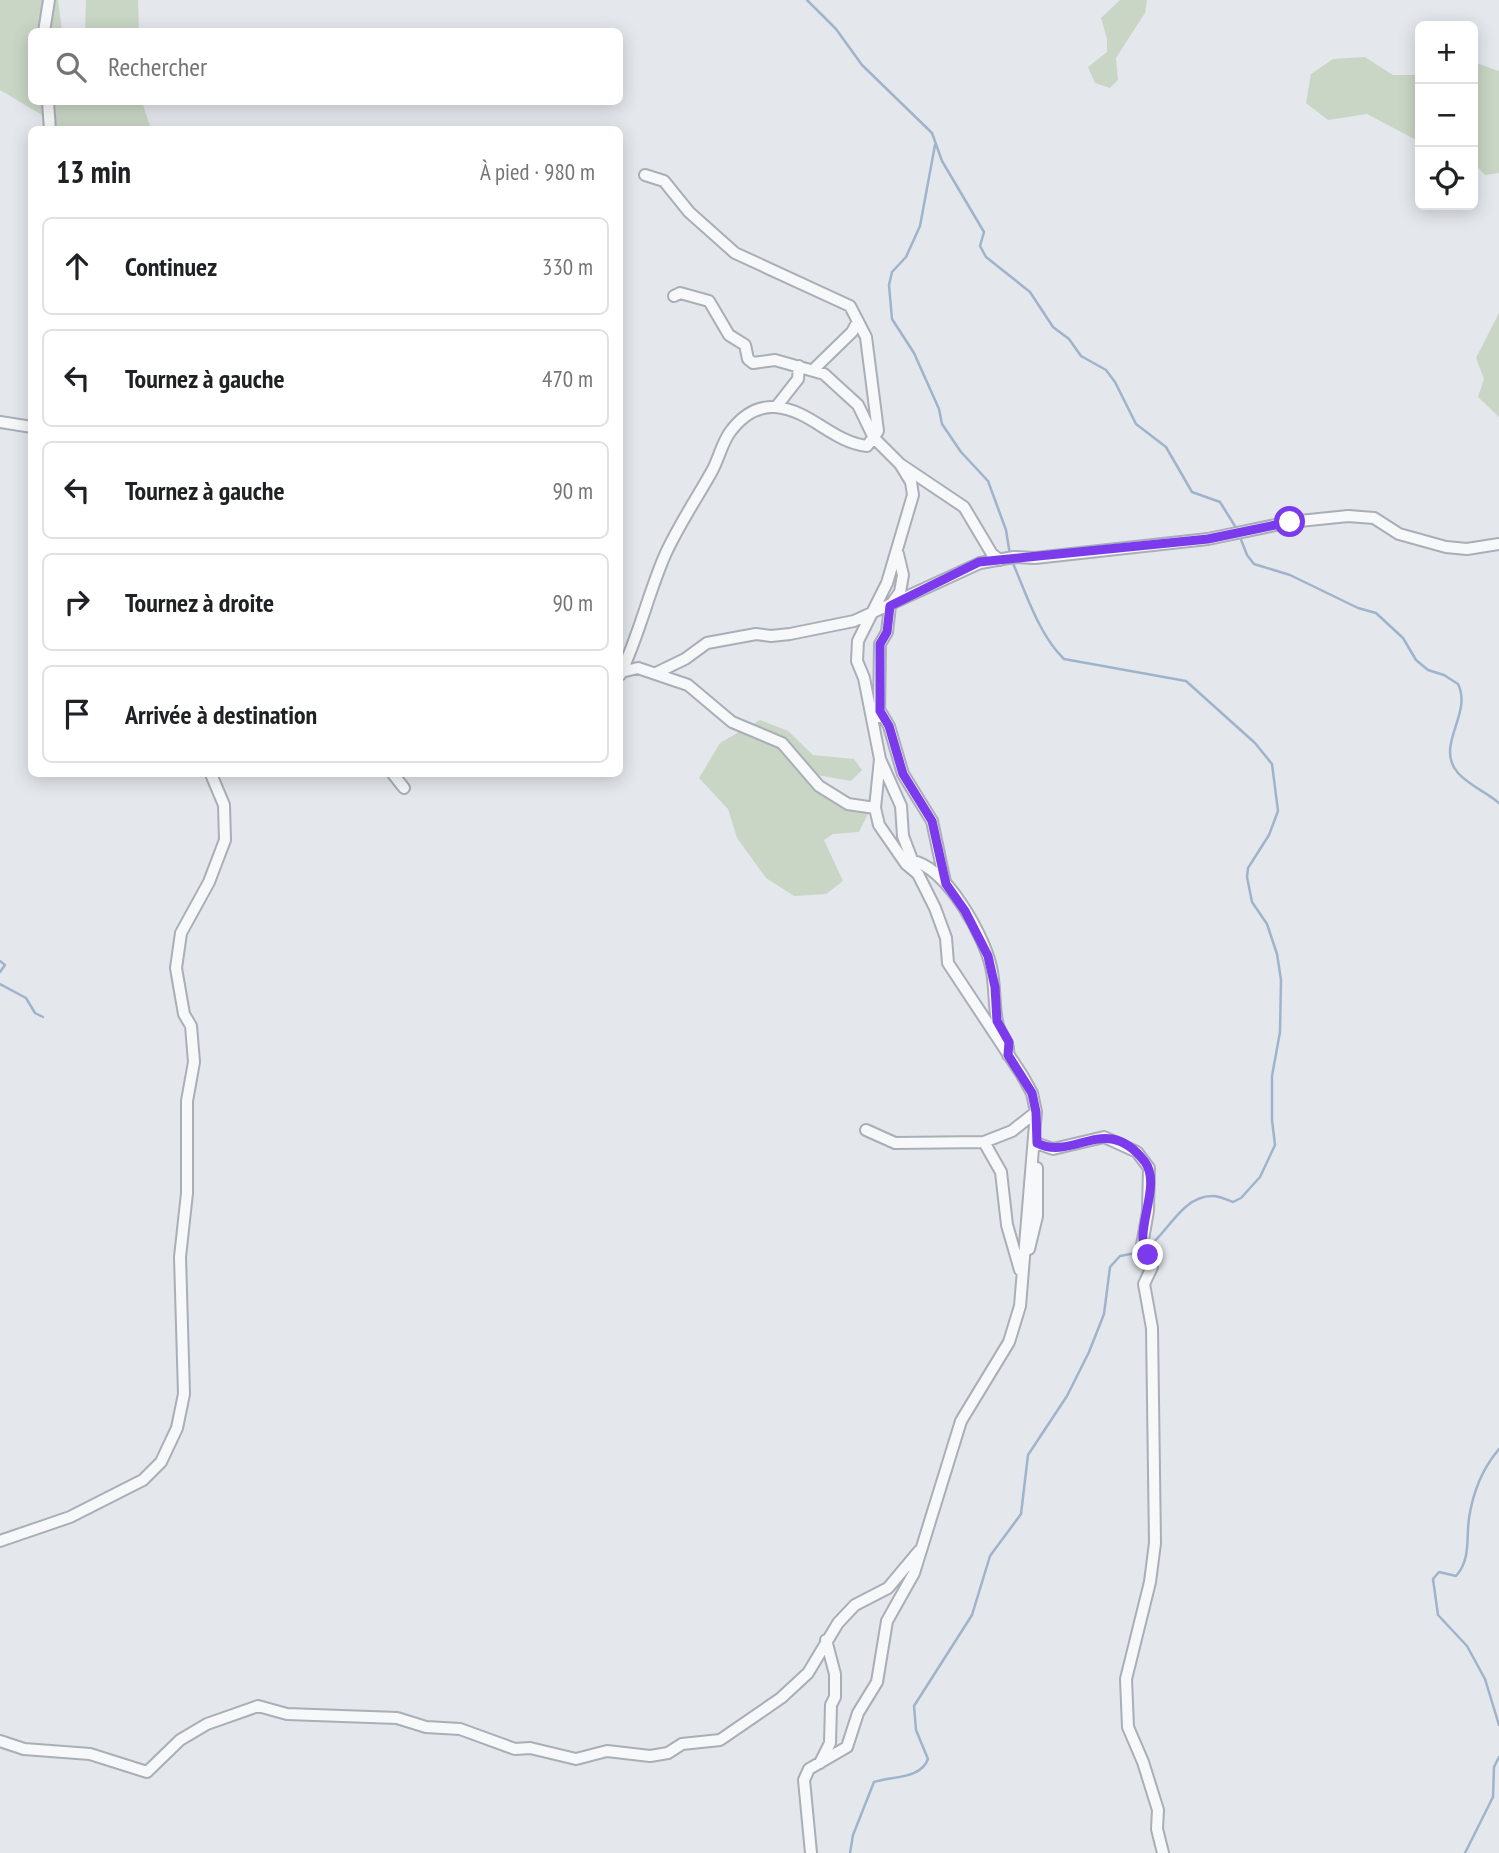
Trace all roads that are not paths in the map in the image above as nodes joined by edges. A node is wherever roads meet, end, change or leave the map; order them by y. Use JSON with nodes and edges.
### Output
{"nodes":[{"id":1,"x":49,"y":0,"type":"edge"},
{"id":2,"x":45,"y":28,"type":"edge"},
{"id":3,"x":48,"y":105,"type":"edge"},
{"id":4,"x":50,"y":126,"type":"edge"},
{"id":5,"x":645,"y":176,"type":"dead end"},
{"id":6,"x":674,"y":296,"type":"dead end"},
{"id":7,"x":858,"y":321,"type":"junction"},
{"id":8,"x":799,"y":366,"type":"junction"},
{"id":9,"x":813,"y":370,"type":"junction"},
{"id":10,"x":776,"y":407,"type":"junction"},
{"id":11,"x":0,"y":422,"type":"edge"},
{"id":12,"x":28,"y":426,"type":"edge"},
{"id":13,"x":874,"y":438,"type":"junction"},
{"id":14,"x":900,"y":464,"type":"junction"},
{"id":15,"x":1499,"y":544,"type":"edge"},
{"id":16,"x":897,"y":550,"type":"junction"},
{"id":17,"x":1007,"y":559,"type":"junction"},
{"id":18,"x":890,"y":606,"type":"junction"},
{"id":19,"x":873,"y":615,"type":"junction"},
{"id":20,"x":623,"y":666,"type":"edge"},
{"id":21,"x":623,"y":673,"type":"edge"},
{"id":22,"x":656,"y":673,"type":"junction"},
{"id":23,"x":880,"y":711,"type":"junction"},
{"id":24,"x":875,"y":730,"type":"junction"},
{"id":25,"x":880,"y":759,"type":"junction"},
{"id":26,"x":212,"y":777,"type":"edge"},
{"id":27,"x":395,"y":777,"type":"edge"},
{"id":28,"x":404,"y":788,"type":"dead end"},
{"id":29,"x":875,"y":808,"type":"junction"},
{"id":30,"x":912,"y":861,"type":"junction"},
{"id":31,"x":918,"y":874,"type":"junction"},
{"id":32,"x":946,"y":884,"type":"junction"},
{"id":33,"x":1008,"y":1055,"type":"junction"},
{"id":34,"x":1036,"y":1112,"type":"junction"},
{"id":35,"x":866,"y":1130,"type":"dead end"},
{"id":36,"x":1036,"y":1139,"type":"junction"},
{"id":37,"x":984,"y":1142,"type":"junction"},
{"id":38,"x":1022,"y":1273,"type":"junction"},
{"id":39,"x":0,"y":1541,"type":"edge"},
{"id":40,"x":922,"y":1547,"type":"junction"},
{"id":41,"x":826,"y":1640,"type":"junction"},
{"id":42,"x":0,"y":1741,"type":"edge"},
{"id":43,"x":820,"y":1763,"type":"junction"},
{"id":44,"x":811,"y":1853,"type":"edge"},
{"id":45,"x":1163,"y":1853,"type":"edge"}],
"edges":[{"from":1,"to":2,"type":"street"},
{"from":3,"to":4,"type":"street"},
{"from":5,"to":7,"type":"street"},
{"from":6,"to":8,"type":"street"},
{"from":7,"to":9,"type":"street"},
{"from":7,"to":13,"type":"street"},
{"from":8,"to":9,"type":"street"},
{"from":8,"to":10,"type":"street"},
{"from":9,"to":13,"type":"street"},
{"from":10,"to":13,"type":"street"},
{"from":10,"to":20,"type":"street"},
{"from":11,"to":12,"type":"street"},
{"from":13,"to":14,"type":"street"},
{"from":14,"to":16,"type":"street"},
{"from":14,"to":17,"type":"street"},
{"from":15,"to":17,"type":"street"},
{"from":16,"to":18,"type":"street"},
{"from":16,"to":19,"type":"street"},
{"from":17,"to":18,"type":"street"},
{"from":18,"to":19,"type":"street"},
{"from":18,"to":23,"type":"street"},
{"from":19,"to":22,"type":"street"},
{"from":19,"to":24,"type":"street"},
{"from":21,"to":22,"type":"street"},
{"from":22,"to":29,"type":"street"},
{"from":23,"to":24,"type":"street"},
{"from":23,"to":32,"type":"street"},
{"from":24,"to":25,"type":"street"},
{"from":25,"to":29,"type":"street"},
{"from":25,"to":30,"type":"street"},
{"from":26,"to":39,"type":"street"},
{"from":27,"to":28,"type":"street"},
{"from":29,"to":31,"type":"street"},
{"from":30,"to":31,"type":"street"},
{"from":30,"to":32,"type":"street"},
{"from":31,"to":33,"type":"street"},
{"from":32,"to":33,"type":"street"},
{"from":33,"to":34,"type":"street"},
{"from":34,"to":36,"type":"street"},
{"from":34,"to":37,"type":"street"},
{"from":35,"to":37,"type":"street"},
{"from":36,"to":38,"type":"street"},
{"from":36,"to":45,"type":"street"},
{"from":37,"to":38,"type":"street"},
{"from":38,"to":40,"type":"street"},
{"from":40,"to":41,"type":"street"},
{"from":40,"to":43,"type":"street"},
{"from":41,"to":42,"type":"street"},
{"from":41,"to":43,"type":"street"},
{"from":43,"to":44,"type":"street"}]}
